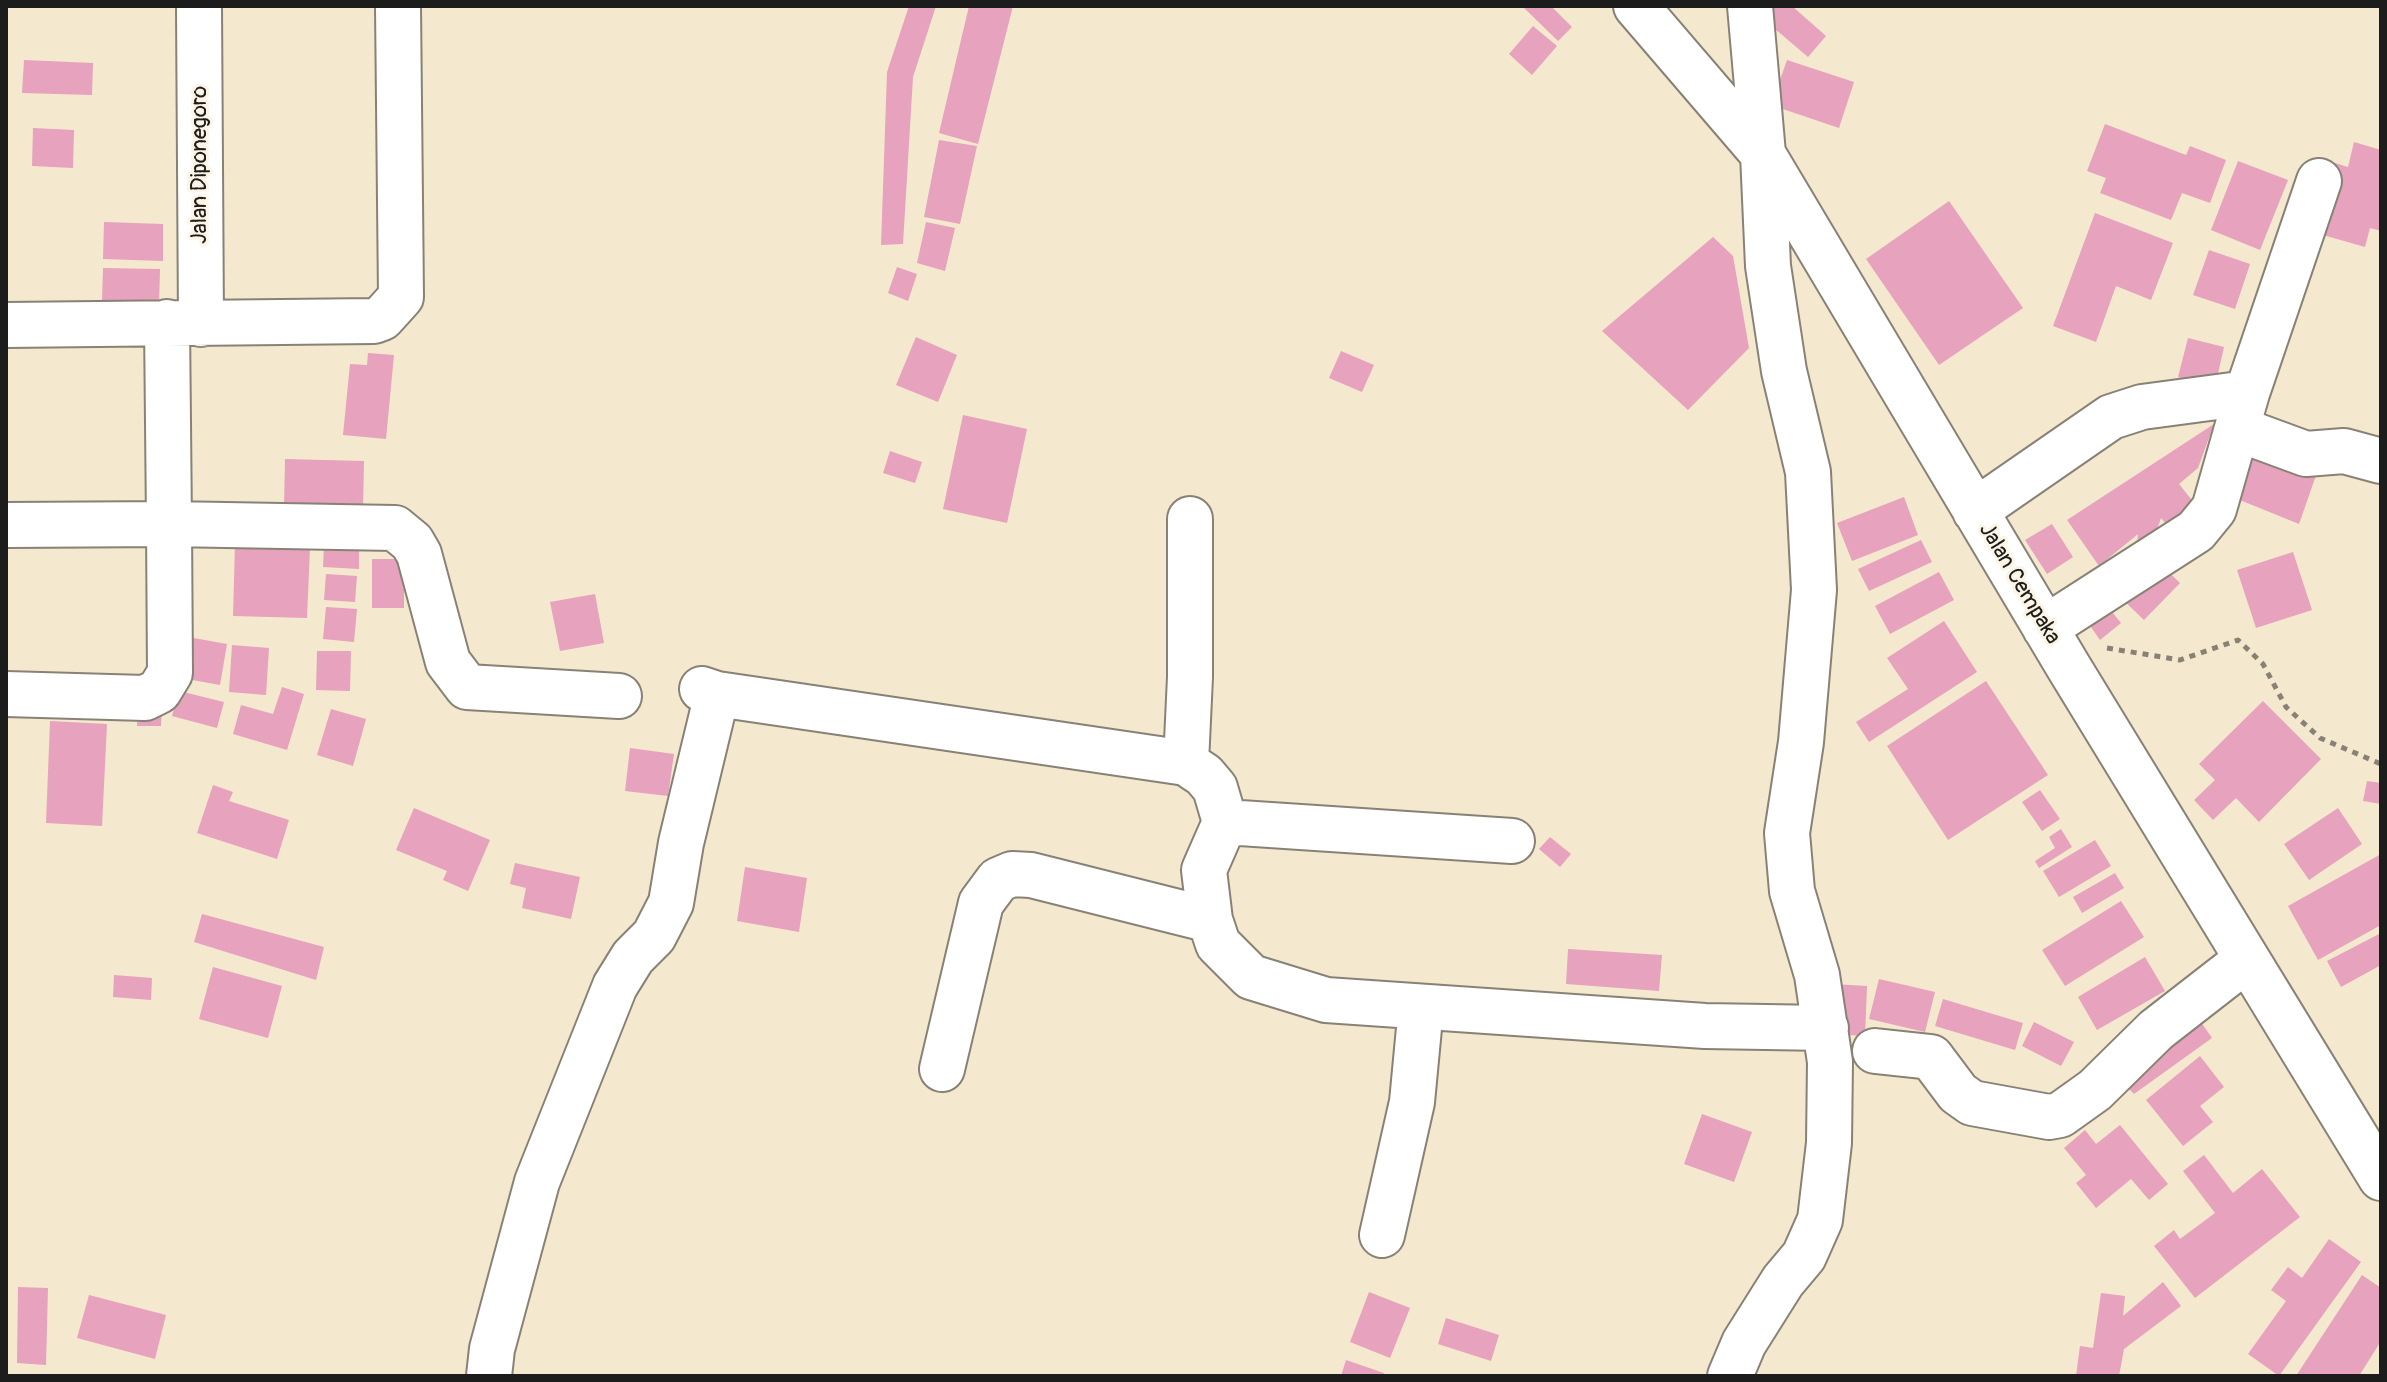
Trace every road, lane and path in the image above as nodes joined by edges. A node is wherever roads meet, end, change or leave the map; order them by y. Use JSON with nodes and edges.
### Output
{"nodes":[{"id":1,"x":199,"y":6,"type":"edge"},
{"id":2,"x":398,"y":6,"type":"edge"},
{"id":3,"x":1636,"y":6,"type":"edge"},
{"id":4,"x":1750,"y":6,"type":"edge"},
{"id":5,"x":1763,"y":154,"type":"junction"},
{"id":6,"x":2319,"y":181,"type":"dead end"},
{"id":7,"x":184,"y":323,"type":"junction"},
{"id":8,"x":6,"y":325,"type":"edge"},
{"id":9,"x":2242,"y":411,"type":"junction"},
{"id":10,"x":2381,"y":461,"type":"edge"},
{"id":11,"x":1975,"y":511,"type":"junction"},
{"id":12,"x":1190,"y":519,"type":"dead end"},
{"id":13,"x":169,"y":524,"type":"junction"},
{"id":14,"x":6,"y":525,"type":"edge"},
{"id":15,"x":2045,"y":628,"type":"junction"},
{"id":16,"x":2068,"y":666,"type":"junction"},
{"id":17,"x":6,"y":694,"type":"edge"},
{"id":18,"x":619,"y":696,"type":"dead end"},
{"id":19,"x":1186,"y":763,"type":"junction"},
{"id":20,"x":2381,"y":764,"type":"edge"},
{"id":21,"x":1225,"y":822,"type":"junction"},
{"id":22,"x":1512,"y":841,"type":"dead end"},
{"id":23,"x":1210,"y":920,"type":"junction"},
{"id":24,"x":2246,"y":960,"type":"junction"},
{"id":25,"x":1421,"y":1007,"type":"junction"},
{"id":26,"x":1826,"y":1028,"type":"junction"},
{"id":27,"x":1875,"y":1051,"type":"dead end"},
{"id":28,"x":942,"y":1069,"type":"dead end"},
{"id":29,"x":2381,"y":1178,"type":"edge"},
{"id":30,"x":1382,"y":1235,"type":"dead end"},
{"id":31,"x":489,"y":1376,"type":"edge"},
{"id":32,"x":1730,"y":1376,"type":"edge"}],
"edges":[{"from":1,"to":7,"type":"street","name":"Jalan Diponegoro"},
{"from":2,"to":7,"type":"street"},
{"from":3,"to":5,"type":"street","name":"Jalan Cempaka"},
{"from":4,"to":5,"type":"street"},
{"from":5,"to":11,"type":"street","name":"Jalan Cempaka"},
{"from":5,"to":26,"type":"street"},
{"from":6,"to":9,"type":"street"},
{"from":7,"to":8,"type":"street"},
{"from":7,"to":13,"type":"street","name":"Jalan Diponegoro"},
{"from":9,"to":10,"type":"street"},
{"from":9,"to":11,"type":"street"},
{"from":9,"to":15,"type":"street"},
{"from":11,"to":15,"type":"street","name":"Jalan Cempaka"},
{"from":12,"to":19,"type":"street"},
{"from":13,"to":14,"type":"street"},
{"from":13,"to":17,"type":"street","name":"Jalan Diponegoro"},
{"from":13,"to":18,"type":"street"},
{"from":15,"to":16,"type":"street","name":"Jalan Cempaka"},
{"from":16,"to":20,"type":"path"},
{"from":16,"to":24,"type":"street","name":"Jalan Cempaka"},
{"from":19,"to":21,"type":"street"},
{"from":19,"to":31,"type":"street"},
{"from":21,"to":22,"type":"street"},
{"from":21,"to":23,"type":"street"},
{"from":23,"to":25,"type":"street"},
{"from":23,"to":28,"type":"street"},
{"from":24,"to":27,"type":"street"},
{"from":24,"to":29,"type":"street","name":"Jalan Cempaka"},
{"from":25,"to":26,"type":"street"},
{"from":25,"to":30,"type":"street"},
{"from":26,"to":32,"type":"street"}]}
